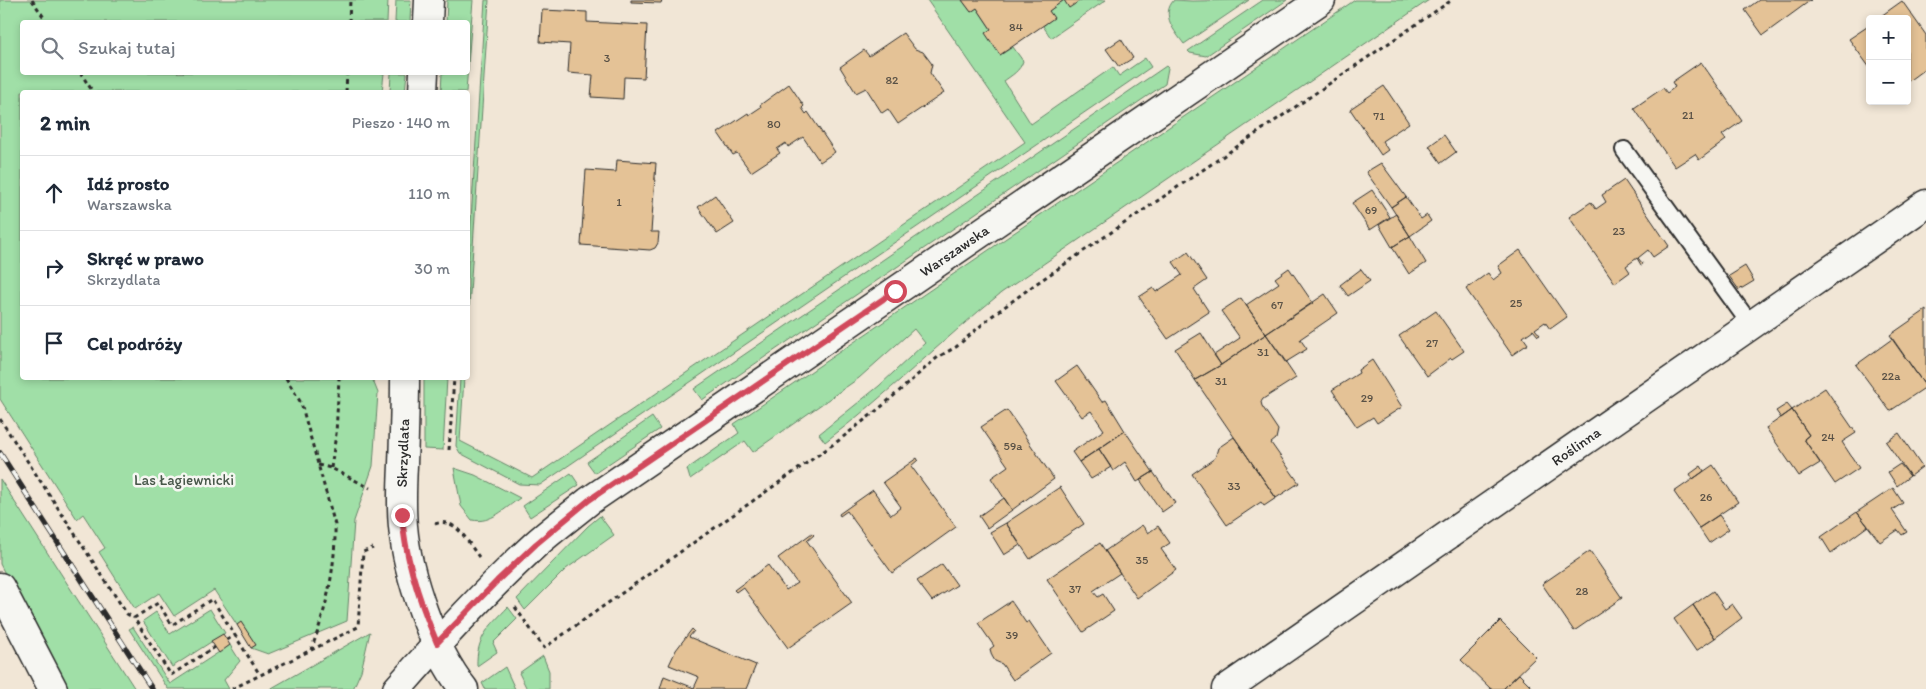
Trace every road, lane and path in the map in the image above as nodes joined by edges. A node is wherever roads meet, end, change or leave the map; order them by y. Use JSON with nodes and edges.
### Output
{"nodes":[{"id":1,"x":32,"y":0,"type":"edge"},
{"id":2,"x":350,"y":0,"type":"edge"},
{"id":3,"x":429,"y":0,"type":"edge"},
{"id":4,"x":1321,"y":0,"type":"edge"},
{"id":5,"x":1452,"y":0,"type":"edge"},
{"id":6,"x":46,"y":20,"type":"edge"},
{"id":7,"x":349,"y":20,"type":"edge"},
{"id":8,"x":428,"y":20,"type":"edge"},
{"id":9,"x":82,"y":75,"type":"edge"},
{"id":10,"x":347,"y":75,"type":"edge"},
{"id":11,"x":424,"y":75,"type":"edge"},
{"id":12,"x":93,"y":90,"type":"edge"},
{"id":13,"x":346,"y":90,"type":"edge"},
{"id":14,"x":423,"y":90,"type":"edge"},
{"id":15,"x":1624,"y":150,"type":"dead end"},
{"id":16,"x":1926,"y":204,"type":"edge"},
{"id":17,"x":1750,"y":325,"type":"junction"},
{"id":18,"x":287,"y":380,"type":"edge"},
{"id":19,"x":339,"y":380,"type":"edge"},
{"id":20,"x":405,"y":380,"type":"edge"},
{"id":21,"x":454,"y":380,"type":"edge"},
{"id":22,"x":0,"y":419,"type":"edge"},
{"id":23,"x":449,"y":450,"type":"dead end"},
{"id":24,"x":318,"y":465,"type":"junction"},
{"id":25,"x":332,"y":468,"type":"junction"},
{"id":26,"x":373,"y":489,"type":"dead end"},
{"id":27,"x":442,"y":521,"type":"dead end"},
{"id":28,"x":464,"y":537,"type":"dead end"},
{"id":29,"x":375,"y":547,"type":"dead end"},
{"id":30,"x":0,"y":587,"type":"edge"},
{"id":31,"x":512,"y":603,"type":"dead end"},
{"id":32,"x":134,"y":618,"type":"junction"},
{"id":33,"x":235,"y":635,"type":"junction"},
{"id":34,"x":227,"y":640,"type":"dead end"},
{"id":35,"x":437,"y":643,"type":"junction"},
{"id":36,"x":215,"y":647,"type":"dead end"},
{"id":37,"x":311,"y":650,"type":"junction"},
{"id":38,"x":260,"y":675,"type":"junction"},
{"id":39,"x":53,"y":689,"type":"edge"},
{"id":40,"x":232,"y":689,"type":"edge"},
{"id":41,"x":397,"y":689,"type":"edge"},
{"id":42,"x":464,"y":689,"type":"edge"},
{"id":43,"x":1226,"y":689,"type":"edge"}],
"edges":[{"from":1,"to":6,"type":"path"},
{"from":2,"to":7,"type":"path"},
{"from":3,"to":8,"type":"street"},
{"from":4,"to":35,"type":"street","name":"Warszawska"},
{"from":5,"to":31,"type":"path"},
{"from":9,"to":12,"type":"path"},
{"from":10,"to":13,"type":"path"},
{"from":11,"to":14,"type":"street"},
{"from":15,"to":17,"type":"lane"},
{"from":16,"to":17,"type":"street","name":"Roślinna"},
{"from":17,"to":43,"type":"street","name":"Roślinna"},
{"from":18,"to":24,"type":"path"},
{"from":19,"to":25,"type":"path"},
{"from":20,"to":35,"type":"street","name":"Skrzydlata"},
{"from":21,"to":23,"type":"path"},
{"from":22,"to":32,"type":"path"},
{"from":24,"to":25,"type":"path"},
{"from":24,"to":37,"type":"path"},
{"from":25,"to":26,"type":"path"},
{"from":27,"to":28,"type":"path"},
{"from":29,"to":37,"type":"path"},
{"from":30,"to":39,"type":"street"},
{"from":32,"to":33,"type":"path"},
{"from":32,"to":36,"type":"path"},
{"from":33,"to":34,"type":"path"},
{"from":33,"to":38,"type":"path"},
{"from":35,"to":41,"type":"street","name":"Warszawska"},
{"from":35,"to":42,"type":"street","name":"Skrzydlata"},
{"from":37,"to":38,"type":"path"},
{"from":38,"to":40,"type":"path"}]}
